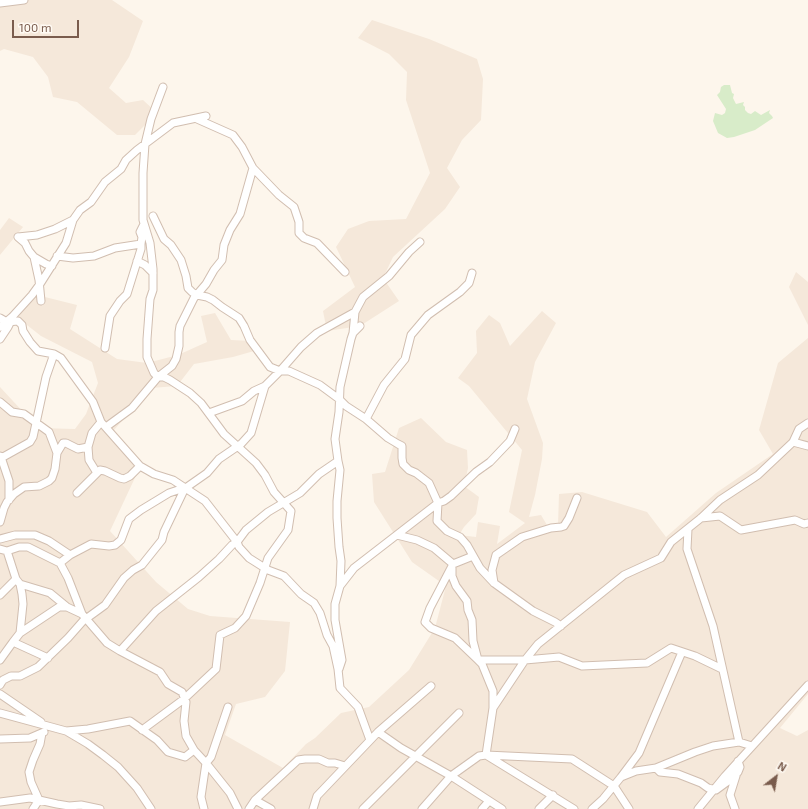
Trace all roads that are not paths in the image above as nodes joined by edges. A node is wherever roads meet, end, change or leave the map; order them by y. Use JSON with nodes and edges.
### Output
{"nodes":[{"id":1,"x":24,"y":0,"type":"edge"},
{"id":2,"x":0,"y":3,"type":"edge"},
{"id":3,"x":163,"y":87,"type":"dead end"},
{"id":4,"x":206,"y":116,"type":"dead end"},
{"id":5,"x":197,"y":118,"type":"junction"},
{"id":6,"x":145,"y":144,"type":"junction"},
{"id":7,"x":253,"y":168,"type":"junction"},
{"id":8,"x":153,"y":216,"type":"dead end"},
{"id":9,"x":73,"y":220,"type":"junction"},
{"id":10,"x":144,"y":224,"type":"junction"},
{"id":11,"x":420,"y":242,"type":"dead end"},
{"id":12,"x":141,"y":244,"type":"junction"},
{"id":13,"x":57,"y":256,"type":"junction"},
{"id":14,"x":34,"y":257,"type":"junction"},
{"id":15,"x":137,"y":261,"type":"junction"},
{"id":16,"x":52,"y":266,"type":"junction"},
{"id":17,"x":345,"y":272,"type":"dead end"},
{"id":18,"x":152,"y":273,"type":"junction"},
{"id":19,"x":472,"y":274,"type":"dead end"},
{"id":20,"x":40,"y":284,"type":"junction"},
{"id":21,"x":197,"y":295,"type":"junction"},
{"id":22,"x":41,"y":301,"type":"dead end"},
{"id":23,"x":355,"y":312,"type":"junction"},
{"id":24,"x":0,"y":318,"type":"edge"},
{"id":25,"x":7,"y":322,"type":"junction"},
{"id":26,"x":360,"y":326,"type":"dead end"},
{"id":27,"x":0,"y":327,"type":"edge"},
{"id":28,"x":353,"y":333,"type":"junction"},
{"id":29,"x":0,"y":339,"type":"edge"},
{"id":30,"x":105,"y":348,"type":"dead end"},
{"id":31,"x":54,"y":354,"type":"junction"},
{"id":32,"x":280,"y":371,"type":"junction"},
{"id":33,"x":158,"y":377,"type":"junction"},
{"id":34,"x":265,"y":386,"type":"junction"},
{"id":35,"x":339,"y":399,"type":"junction"},
{"id":36,"x":0,"y":402,"type":"edge"},
{"id":37,"x":209,"y":413,"type":"junction"},
{"id":38,"x":366,"y":419,"type":"junction"},
{"id":39,"x":36,"y":422,"type":"junction"},
{"id":40,"x":808,"y":423,"type":"edge"},
{"id":41,"x":103,"y":425,"type":"junction"},
{"id":42,"x":515,"y":429,"type":"dead end"},
{"id":43,"x":793,"y":442,"type":"junction"},
{"id":44,"x":237,"y":446,"type":"junction"},
{"id":45,"x":808,"y":446,"type":"edge"},
{"id":46,"x":88,"y":447,"type":"junction"},
{"id":47,"x":57,"y":453,"type":"junction"},
{"id":48,"x":1,"y":457,"type":"edge"},
{"id":49,"x":338,"y":461,"type":"junction"},
{"id":50,"x":140,"y":466,"type":"junction"},
{"id":51,"x":97,"y":473,"type":"junction"},
{"id":52,"x":185,"y":488,"type":"junction"},
{"id":53,"x":77,"y":492,"type":"dead end"},
{"id":54,"x":577,"y":498,"type":"dead end"},
{"id":55,"x":9,"y":500,"type":"junction"},
{"id":56,"x":284,"y":503,"type":"junction"},
{"id":57,"x":438,"y":503,"type":"junction"},
{"id":58,"x":701,"y":518,"type":"junction"},
{"id":59,"x":0,"y":522,"type":"edge"},
{"id":60,"x":808,"y":523,"type":"edge"},
{"id":61,"x":688,"y":529,"type":"junction"},
{"id":62,"x":398,"y":535,"type":"junction"},
{"id":63,"x":0,"y":540,"type":"edge"},
{"id":64,"x":237,"y":542,"type":"junction"},
{"id":65,"x":4,"y":550,"type":"edge"},
{"id":66,"x":70,"y":554,"type":"junction"},
{"id":67,"x":473,"y":556,"type":"junction"},
{"id":68,"x":60,"y":563,"type":"junction"},
{"id":69,"x":453,"y":564,"type":"junction"},
{"id":70,"x":265,"y":568,"type":"junction"},
{"id":71,"x":18,"y":582,"type":"junction"},
{"id":72,"x":494,"y":583,"type":"junction"},
{"id":73,"x":340,"y":586,"type":"junction"},
{"id":74,"x":1,"y":593,"type":"edge"},
{"id":75,"x":67,"y":606,"type":"junction"},
{"id":76,"x":84,"y":617,"type":"junction"},
{"id":77,"x":561,"y":626,"type":"junction"},
{"id":78,"x":20,"y":633,"type":"junction"},
{"id":79,"x":13,"y":642,"type":"junction"},
{"id":80,"x":120,"y":651,"type":"junction"},
{"id":81,"x":682,"y":652,"type":"junction"},
{"id":82,"x":48,"y":658,"type":"junction"},
{"id":83,"x":0,"y":660,"type":"edge"},
{"id":84,"x":478,"y":660,"type":"junction"},
{"id":85,"x":525,"y":660,"type":"junction"},
{"id":86,"x":338,"y":669,"type":"junction"},
{"id":87,"x":722,"y":670,"type":"junction"},
{"id":88,"x":0,"y":685,"type":"edge"},
{"id":89,"x":431,"y":686,"type":"dead end"},
{"id":90,"x":808,"y":686,"type":"edge"},
{"id":91,"x":0,"y":694,"type":"edge"},
{"id":92,"x":184,"y":699,"type":"junction"},
{"id":93,"x":228,"y":707,"type":"dead end"},
{"id":94,"x":493,"y":708,"type":"junction"},
{"id":95,"x":0,"y":713,"type":"edge"},
{"id":96,"x":459,"y":713,"type":"dead end"},
{"id":97,"x":43,"y":729,"type":"junction"},
{"id":98,"x":142,"y":730,"type":"junction"},
{"id":99,"x":66,"y":731,"type":"junction"},
{"id":100,"x":378,"y":732,"type":"junction"},
{"id":101,"x":0,"y":740,"type":"edge"},
{"id":102,"x":370,"y":740,"type":"junction"},
{"id":103,"x":739,"y":742,"type":"junction"},
{"id":104,"x":752,"y":746,"type":"junction"},
{"id":105,"x":194,"y":750,"type":"junction"},
{"id":106,"x":486,"y":755,"type":"junction"},
{"id":107,"x":415,"y":756,"type":"junction"},
{"id":108,"x":738,"y":761,"type":"junction"},
{"id":109,"x":206,"y":763,"type":"junction"},
{"id":110,"x":345,"y":766,"type":"junction"},
{"id":111,"x":656,"y":768,"type":"junction"},
{"id":112,"x":738,"y":772,"type":"junction"},
{"id":113,"x":451,"y":776,"type":"junction"},
{"id":114,"x":621,"y":777,"type":"junction"},
{"id":115,"x":614,"y":786,"type":"junction"},
{"id":116,"x":714,"y":790,"type":"junction"},
{"id":117,"x":553,"y":796,"type":"junction"},
{"id":118,"x":39,"y":800,"type":"junction"},
{"id":119,"x":255,"y":800,"type":"junction"},
{"id":120,"x":0,"y":802,"type":"edge"},
{"id":121,"x":489,"y":802,"type":"junction"},
{"id":122,"x":33,"y":809,"type":"edge"},
{"id":123,"x":100,"y":809,"type":"edge"},
{"id":124,"x":152,"y":809,"type":"edge"},
{"id":125,"x":204,"y":809,"type":"edge"},
{"id":126,"x":238,"y":809,"type":"edge"},
{"id":127,"x":249,"y":809,"type":"edge"},
{"id":128,"x":271,"y":809,"type":"edge"},
{"id":129,"x":313,"y":809,"type":"edge"},
{"id":130,"x":363,"y":809,"type":"edge"},
{"id":131,"x":422,"y":809,"type":"edge"},
{"id":132,"x":482,"y":809,"type":"edge"},
{"id":133,"x":502,"y":809,"type":"edge"},
{"id":134,"x":539,"y":809,"type":"edge"},
{"id":135,"x":574,"y":809,"type":"edge"},
{"id":136,"x":592,"y":809,"type":"edge"},
{"id":137,"x":629,"y":809,"type":"edge"},
{"id":138,"x":698,"y":809,"type":"edge"},
{"id":139,"x":734,"y":809,"type":"edge"}],
"edges":[{"from":1,"to":2,"type":"street"},
{"from":3,"to":6,"type":"street"},
{"from":4,"to":5,"type":"street"},
{"from":5,"to":6,"type":"street"},
{"from":5,"to":7,"type":"street"},
{"from":6,"to":9,"type":"street"},
{"from":6,"to":10,"type":"street"},
{"from":7,"to":17,"type":"street"},
{"from":7,"to":21,"type":"street"},
{"from":8,"to":21,"type":"street"},
{"from":9,"to":13,"type":"street"},
{"from":9,"to":14,"type":"street"},
{"from":10,"to":12,"type":"street"},
{"from":10,"to":18,"type":"street"},
{"from":11,"to":23,"type":"street"},
{"from":12,"to":13,"type":"street"},
{"from":12,"to":15,"type":"street"},
{"from":13,"to":16,"type":"street"},
{"from":14,"to":16,"type":"street"},
{"from":14,"to":20,"type":"street"},
{"from":15,"to":18,"type":"street"},
{"from":15,"to":30,"type":"street"},
{"from":16,"to":20,"type":"street"},
{"from":18,"to":33,"type":"street"},
{"from":19,"to":38,"type":"street"},
{"from":20,"to":22,"type":"street"},
{"from":20,"to":25,"type":"street"},
{"from":21,"to":32,"type":"street"},
{"from":21,"to":33,"type":"street"},
{"from":23,"to":28,"type":"street"},
{"from":23,"to":32,"type":"street"},
{"from":24,"to":25,"type":"street"},
{"from":25,"to":27,"type":"street"},
{"from":25,"to":29,"type":"street"},
{"from":25,"to":31,"type":"street"},
{"from":26,"to":28,"type":"street"},
{"from":28,"to":35,"type":"street"},
{"from":31,"to":39,"type":"street"},
{"from":31,"to":41,"type":"street"},
{"from":32,"to":34,"type":"street"},
{"from":32,"to":35,"type":"street"},
{"from":33,"to":37,"type":"street"},
{"from":33,"to":41,"type":"street"},
{"from":34,"to":37,"type":"street"},
{"from":34,"to":44,"type":"street"},
{"from":35,"to":38,"type":"street"},
{"from":35,"to":49,"type":"street"},
{"from":36,"to":39,"type":"street"},
{"from":37,"to":44,"type":"street"},
{"from":38,"to":57,"type":"street"},
{"from":39,"to":47,"type":"street"},
{"from":39,"to":48,"type":"street"},
{"from":40,"to":43,"type":"street"},
{"from":41,"to":46,"type":"street"},
{"from":41,"to":50,"type":"street"},
{"from":42,"to":57,"type":"street"},
{"from":43,"to":45,"type":"street"},
{"from":43,"to":58,"type":"street"},
{"from":44,"to":52,"type":"street"},
{"from":44,"to":56,"type":"street"},
{"from":46,"to":47,"type":"street"},
{"from":46,"to":51,"type":"street"},
{"from":47,"to":55,"type":"street"},
{"from":48,"to":55,"type":"street"},
{"from":49,"to":56,"type":"street"},
{"from":49,"to":73,"type":"street"},
{"from":50,"to":51,"type":"street"},
{"from":50,"to":52,"type":"street"},
{"from":51,"to":53,"type":"street"},
{"from":52,"to":64,"type":"street"},
{"from":52,"to":66,"type":"street"},
{"from":52,"to":76,"type":"street"},
{"from":54,"to":72,"type":"street"},
{"from":55,"to":59,"type":"street"},
{"from":56,"to":64,"type":"street"},
{"from":56,"to":70,"type":"street"},
{"from":57,"to":62,"type":"street"},
{"from":57,"to":67,"type":"street"},
{"from":58,"to":60,"type":"street"},
{"from":58,"to":61,"type":"street"},
{"from":61,"to":77,"type":"street"},
{"from":61,"to":87,"type":"street"},
{"from":62,"to":69,"type":"street"},
{"from":62,"to":73,"type":"street"},
{"from":63,"to":66,"type":"street"},
{"from":64,"to":70,"type":"street"},
{"from":64,"to":80,"type":"street"},
{"from":65,"to":68,"type":"street"},
{"from":65,"to":71,"type":"street"},
{"from":66,"to":68,"type":"street"},
{"from":67,"to":69,"type":"street"},
{"from":67,"to":72,"type":"street"},
{"from":68,"to":76,"type":"street"},
{"from":69,"to":84,"type":"street"},
{"from":69,"to":84,"type":"street"},
{"from":70,"to":86,"type":"street"},
{"from":70,"to":92,"type":"street"},
{"from":71,"to":74,"type":"street"},
{"from":71,"to":75,"type":"street"},
{"from":71,"to":78,"type":"street"},
{"from":72,"to":77,"type":"street"},
{"from":73,"to":86,"type":"street"},
{"from":75,"to":76,"type":"street"},
{"from":75,"to":78,"type":"street"},
{"from":76,"to":80,"type":"street"},
{"from":76,"to":82,"type":"street"},
{"from":77,"to":85,"type":"street"},
{"from":78,"to":79,"type":"street"},
{"from":79,"to":82,"type":"street"},
{"from":79,"to":83,"type":"street"},
{"from":80,"to":92,"type":"street"},
{"from":81,"to":85,"type":"street"},
{"from":81,"to":87,"type":"street"},
{"from":81,"to":114,"type":"street"},
{"from":82,"to":88,"type":"street"},
{"from":84,"to":85,"type":"street"},
{"from":84,"to":94,"type":"street"},
{"from":85,"to":94,"type":"street"},
{"from":86,"to":102,"type":"street"},
{"from":87,"to":103,"type":"street"},
{"from":89,"to":100,"type":"street"},
{"from":90,"to":104,"type":"street"},
{"from":91,"to":97,"type":"street"},
{"from":92,"to":98,"type":"street"},
{"from":92,"to":105,"type":"street"},
{"from":93,"to":109,"type":"street"},
{"from":94,"to":106,"type":"street"},
{"from":95,"to":97,"type":"street"},
{"from":96,"to":107,"type":"street"},
{"from":97,"to":99,"type":"street"},
{"from":97,"to":101,"type":"street"},
{"from":97,"to":118,"type":"street"},
{"from":98,"to":99,"type":"street"},
{"from":98,"to":105,"type":"street"},
{"from":99,"to":124,"type":"street"},
{"from":100,"to":102,"type":"street"},
{"from":100,"to":107,"type":"street"},
{"from":102,"to":110,"type":"street"},
{"from":103,"to":104,"type":"street"},
{"from":103,"to":111,"type":"street"},
{"from":104,"to":108,"type":"street"},
{"from":105,"to":109,"type":"street"},
{"from":106,"to":113,"type":"street"},
{"from":106,"to":115,"type":"street"},
{"from":106,"to":117,"type":"street"},
{"from":107,"to":113,"type":"street"},
{"from":107,"to":130,"type":"street"},
{"from":108,"to":112,"type":"street"},
{"from":108,"to":116,"type":"street"},
{"from":109,"to":125,"type":"street"},
{"from":109,"to":126,"type":"street"},
{"from":110,"to":119,"type":"street"},
{"from":110,"to":129,"type":"street"},
{"from":111,"to":114,"type":"street"},
{"from":111,"to":116,"type":"street"},
{"from":112,"to":116,"type":"street"},
{"from":112,"to":139,"type":"street"},
{"from":113,"to":121,"type":"street"},
{"from":113,"to":131,"type":"street"},
{"from":114,"to":115,"type":"street"},
{"from":115,"to":136,"type":"street"},
{"from":115,"to":137,"type":"street"},
{"from":116,"to":138,"type":"street"},
{"from":117,"to":134,"type":"street"},
{"from":117,"to":135,"type":"street"},
{"from":118,"to":120,"type":"street"},
{"from":118,"to":122,"type":"street"},
{"from":118,"to":123,"type":"street"},
{"from":119,"to":127,"type":"street"},
{"from":119,"to":128,"type":"street"},
{"from":121,"to":132,"type":"street"},
{"from":121,"to":133,"type":"street"}]}
